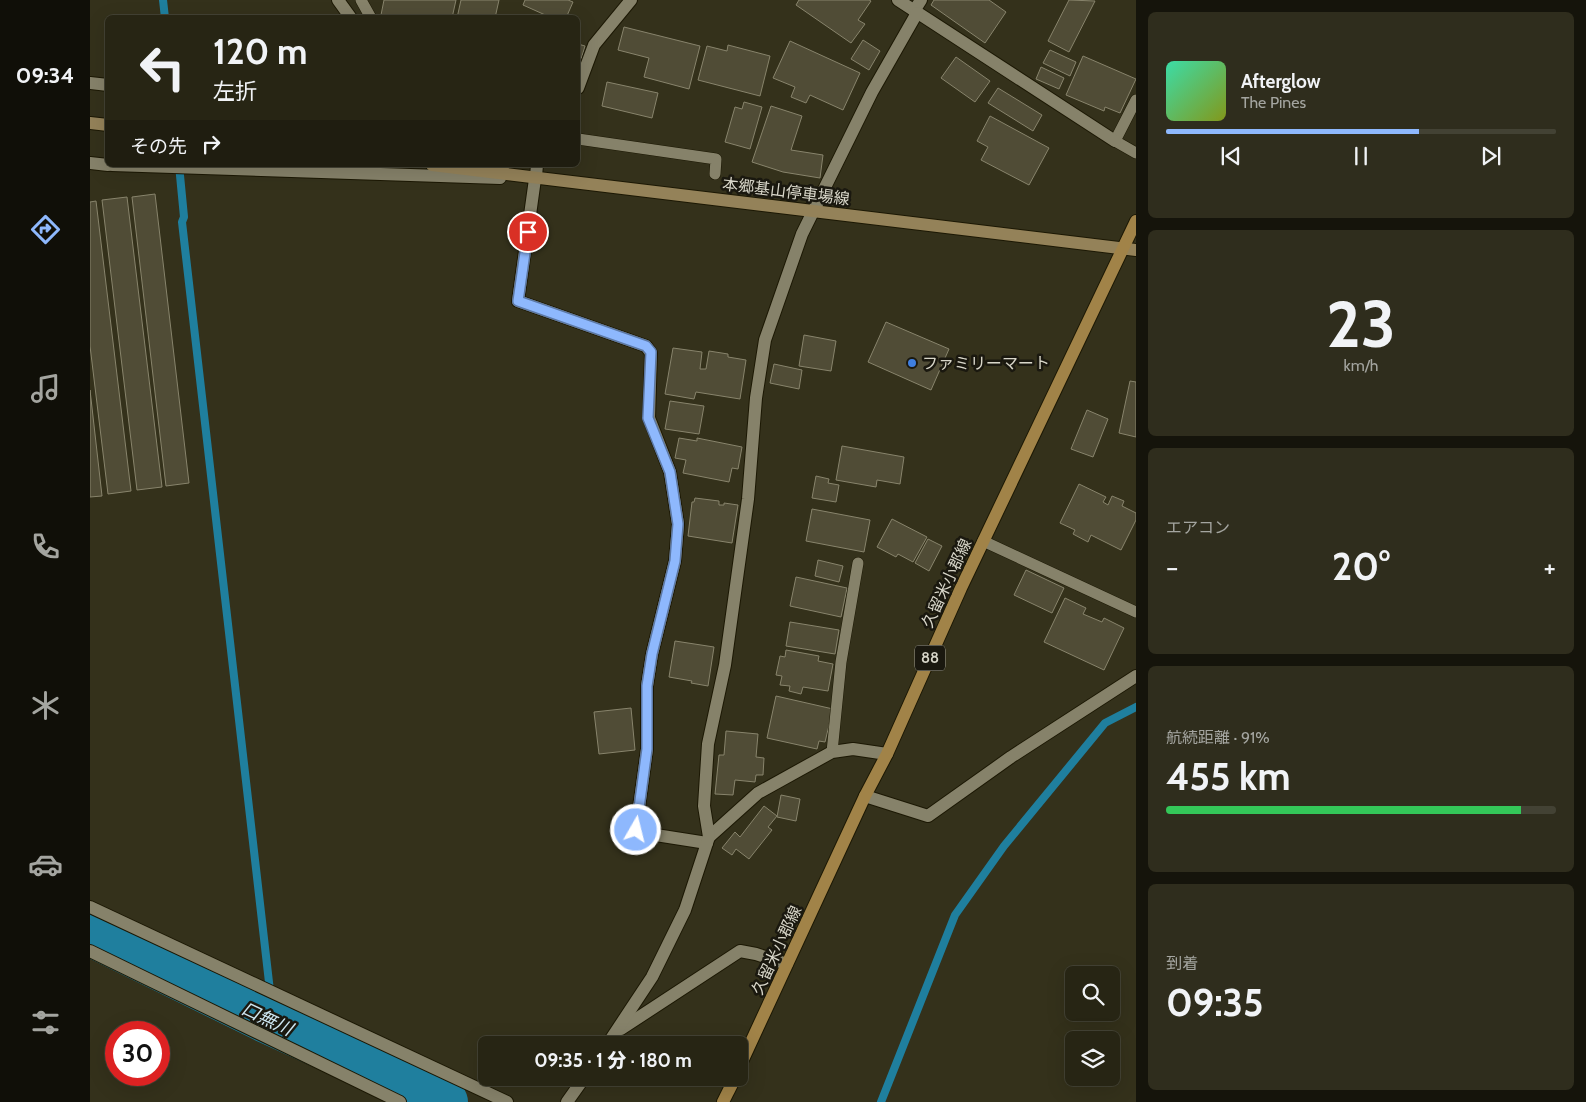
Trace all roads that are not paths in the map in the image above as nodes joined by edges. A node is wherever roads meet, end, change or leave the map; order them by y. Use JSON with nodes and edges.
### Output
{"nodes":[{"id":1,"x":338,"y":0,"type":"edge"},
{"id":2,"x":361,"y":0,"type":"edge"},
{"id":3,"x":631,"y":0,"type":"edge"},
{"id":4,"x":898,"y":0,"type":"edge"},
{"id":5,"x":922,"y":0,"type":"edge"},
{"id":6,"x":915,"y":12,"type":"junction"},
{"id":7,"x":349,"y":15,"type":"edge"},
{"id":8,"x":369,"y":15,"type":"edge"},
{"id":9,"x":90,"y":83,"type":"edge"},
{"id":10,"x":580,"y":83,"type":"edge"},
{"id":11,"x":105,"y":85,"type":"edge"},
{"id":12,"x":1136,"y":100,"type":"edge"},
{"id":13,"x":90,"y":123,"type":"edge"},
{"id":14,"x":105,"y":125,"type":"edge"},
{"id":15,"x":580,"y":139,"type":"edge"},
{"id":16,"x":1115,"y":141,"type":"junction"},
{"id":17,"x":1136,"y":153,"type":"edge"},
{"id":18,"x":90,"y":163,"type":"edge"},
{"id":19,"x":105,"y":165,"type":"edge"},
{"id":20,"x":218,"y":167,"type":"edge"},
{"id":21,"x":448,"y":167,"type":"edge"},
{"id":22,"x":498,"y":167,"type":"edge"},
{"id":23,"x":536,"y":173,"type":"edge"},
{"id":24,"x":715,"y":174,"type":"dead end"},
{"id":25,"x":555,"y":180,"type":"junction"},
{"id":26,"x":813,"y":211,"type":"junction"},
{"id":27,"x":1136,"y":221,"type":"edge"},
{"id":28,"x":1123,"y":249,"type":"junction"},
{"id":29,"x":1136,"y":250,"type":"edge"},
{"id":30,"x":983,"y":541,"type":"junction"},
{"id":31,"x":858,"y":563,"type":"dead end"},
{"id":32,"x":1136,"y":612,"type":"edge"},
{"id":33,"x":1136,"y":676,"type":"edge"},
{"id":34,"x":832,"y":752,"type":"junction"},
{"id":35,"x":887,"y":754,"type":"junction"},
{"id":36,"x":865,"y":796,"type":"junction"},
{"id":37,"x":708,"y":840,"type":"junction"},
{"id":38,"x":90,"y":906,"type":"edge"},
{"id":39,"x":90,"y":952,"type":"edge"},
{"id":40,"x":787,"y":964,"type":"junction"},
{"id":41,"x":617,"y":1032,"type":"junction"},
{"id":42,"x":614,"y":1036,"type":"edge"},
{"id":43,"x":748,"y":1048,"type":"edge"},
{"id":44,"x":578,"y":1086,"type":"edge"},
{"id":45,"x":730,"y":1086,"type":"edge"},
{"id":46,"x":400,"y":1102,"type":"edge"},
{"id":47,"x":507,"y":1102,"type":"edge"},
{"id":48,"x":566,"y":1102,"type":"edge"},
{"id":49,"x":723,"y":1102,"type":"edge"}],
"edges":[{"from":1,"to":7,"type":"street"},
{"from":2,"to":8,"type":"lane"},
{"from":3,"to":10,"type":"street"},
{"from":4,"to":6,"type":"street"},
{"from":5,"to":6,"type":"street"},
{"from":6,"to":16,"type":"street"},
{"from":6,"to":26,"type":"street"},
{"from":9,"to":11,"type":"street"},
{"from":12,"to":16,"type":"lane"},
{"from":13,"to":14,"type":"main road"},
{"from":15,"to":24,"type":"lane"},
{"from":16,"to":17,"type":"lane"},
{"from":18,"to":19,"type":"street"},
{"from":20,"to":23,"type":"street"},
{"from":21,"to":25,"type":"main road","name":"本郷基山停車場線"},
{"from":22,"to":23,"type":"street"},
{"from":23,"to":25,"type":"street"},
{"from":23,"to":37,"type":"street"},
{"from":25,"to":26,"type":"main road","name":"本郷基山停車場線"},
{"from":26,"to":28,"type":"main road","name":"本郷基山停車場線"},
{"from":26,"to":37,"type":"street"},
{"from":27,"to":28,"type":"main road","name":"久留米小郡線","number":"88"},
{"from":28,"to":29,"type":"main road","name":"本郷基山停車場線"},
{"from":28,"to":30,"type":"main road","name":"久留米小郡線","number":"88"},
{"from":30,"to":32,"type":"lane"},
{"from":30,"to":35,"type":"main road","name":"久留米小郡線","number":"88"},
{"from":31,"to":34,"type":"lane"},
{"from":33,"to":36,"type":"street"},
{"from":34,"to":35,"type":"street"},
{"from":34,"to":37,"type":"street"},
{"from":35,"to":36,"type":"main road","name":"久留米小郡線","number":"88"},
{"from":36,"to":40,"type":"main road","name":"久留米小郡線","number":"88"},
{"from":37,"to":41,"type":"street"},
{"from":38,"to":47,"type":"street"},
{"from":39,"to":46,"type":"street"},
{"from":40,"to":41,"type":"street"},
{"from":40,"to":43,"type":"main road","name":"久留米小郡線","number":"88"},
{"from":41,"to":42,"type":"street"},
{"from":44,"to":48,"type":"street"},
{"from":45,"to":49,"type":"main road"}]}
